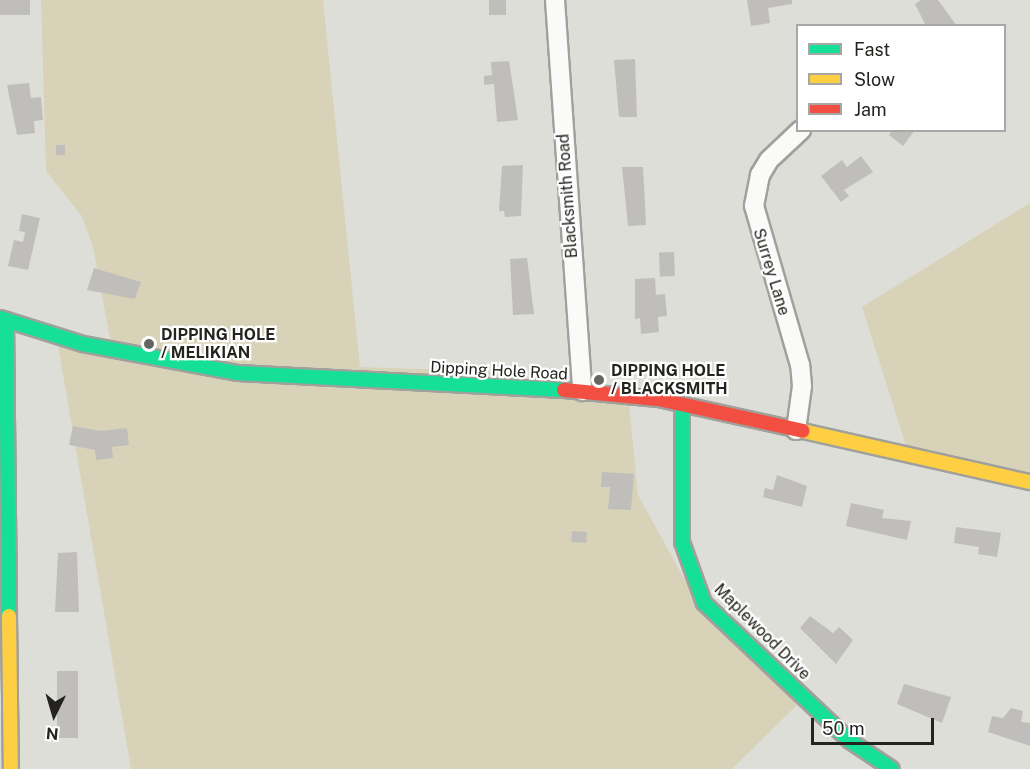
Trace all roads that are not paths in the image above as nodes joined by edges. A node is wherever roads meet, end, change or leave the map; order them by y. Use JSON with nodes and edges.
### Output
{"nodes":[{"id":1,"x":555,"y":0,"type":"edge"},
{"id":2,"x":799,"y":132,"type":"edge"},
{"id":3,"x":3,"y":319,"type":"edge"},
{"id":4,"x":582,"y":391,"type":"junction"},
{"id":5,"x":682,"y":406,"type":"junction"},
{"id":6,"x":796,"y":430,"type":"junction"},
{"id":7,"x":1030,"y":482,"type":"edge"},
{"id":8,"x":11,"y":769,"type":"edge"},
{"id":9,"x":892,"y":769,"type":"edge"}],
"edges":[{"from":1,"to":4,"type":"street","name":"Blacksmith Road"},
{"from":2,"to":6,"type":"street","name":"Surrey Lane"},
{"from":3,"to":4,"type":"main road","name":"Dipping Hole Road"},
{"from":3,"to":8,"type":"main road"},
{"from":4,"to":5,"type":"main road","name":"Dipping Hole Road"},
{"from":5,"to":6,"type":"main road","name":"Dipping Hole Road"},
{"from":5,"to":9,"type":"main road","name":"Maplewood Drive"},
{"from":6,"to":7,"type":"main road","name":"Dipping Hole Road"}]}
